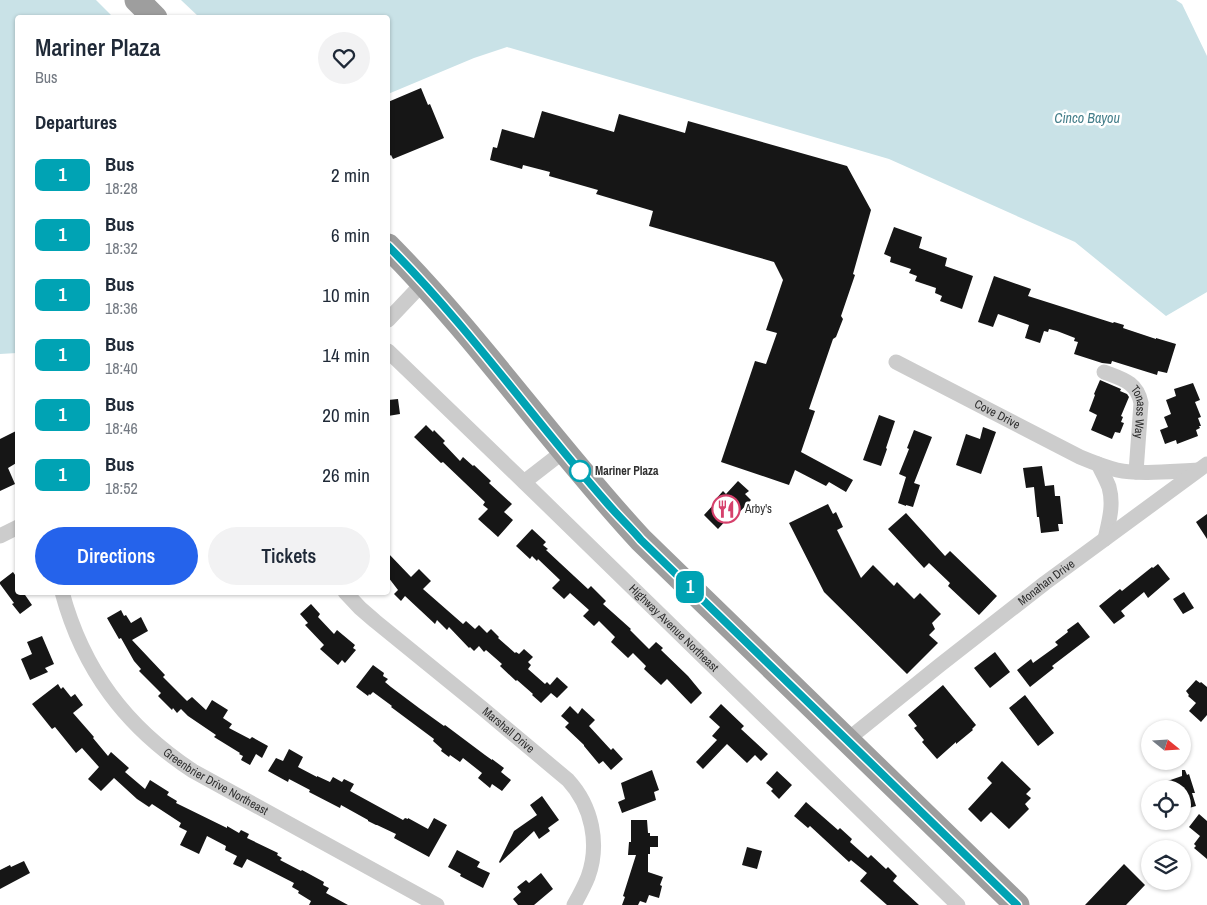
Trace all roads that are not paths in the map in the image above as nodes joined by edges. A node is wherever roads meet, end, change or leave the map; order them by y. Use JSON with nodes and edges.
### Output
{"nodes":[{"id":1,"x":137,"y":0,"type":"edge"},
{"id":2,"x":152,"y":15,"type":"edge"},
{"id":3,"x":390,"y":248,"type":"edge"},
{"id":4,"x":423,"y":283,"type":"junction"},
{"id":5,"x":390,"y":318,"type":"edge"},
{"id":6,"x":390,"y":353,"type":"edge"},
{"id":7,"x":896,"y":362,"type":"dead end"},
{"id":8,"x":1104,"y":372,"type":"dead end"},
{"id":9,"x":564,"y":451,"type":"junction"},
{"id":10,"x":1098,"y":464,"type":"junction"},
{"id":11,"x":1203,"y":467,"type":"edge"},
{"id":12,"x":1136,"y":472,"type":"junction"},
{"id":13,"x":524,"y":482,"type":"junction"},
{"id":14,"x":15,"y":528,"type":"edge"},
{"id":15,"x":0,"y":536,"type":"edge"},
{"id":16,"x":1105,"y":538,"type":"junction"},
{"id":17,"x":63,"y":595,"type":"edge"},
{"id":18,"x":349,"y":595,"type":"edge"},
{"id":19,"x":847,"y":740,"type":"junction"},
{"id":20,"x":437,"y":905,"type":"edge"},
{"id":21,"x":574,"y":905,"type":"edge"},
{"id":22,"x":958,"y":905,"type":"edge"},
{"id":23,"x":1016,"y":905,"type":"edge"}],
"edges":[{"from":1,"to":2,"type":"highway"},
{"from":3,"to":4,"type":"highway"},
{"from":4,"to":5,"type":"street"},
{"from":4,"to":9,"type":"highway"},
{"from":6,"to":13,"type":"street","name":"Highway Avenue Northeast"},
{"from":7,"to":10,"type":"street","name":"Cove Drive"},
{"from":8,"to":12,"type":"street","name":"Tonass Way"},
{"from":9,"to":13,"type":"street"},
{"from":9,"to":19,"type":"highway"},
{"from":10,"to":12,"type":"street","name":"Cove Drive"},
{"from":10,"to":16,"type":"street"},
{"from":11,"to":12,"type":"street","name":"Cove Drive"},
{"from":11,"to":16,"type":"street","name":"Monahan Drive"},
{"from":13,"to":22,"type":"street","name":"Highway Avenue Northeast"},
{"from":14,"to":15,"type":"street"},
{"from":16,"to":19,"type":"street","name":"Monahan Drive"},
{"from":17,"to":20,"type":"street","name":"Greenbrier Drive Northeast"},
{"from":18,"to":21,"type":"street","name":"Marshall Drive"},
{"from":19,"to":23,"type":"highway"}]}
